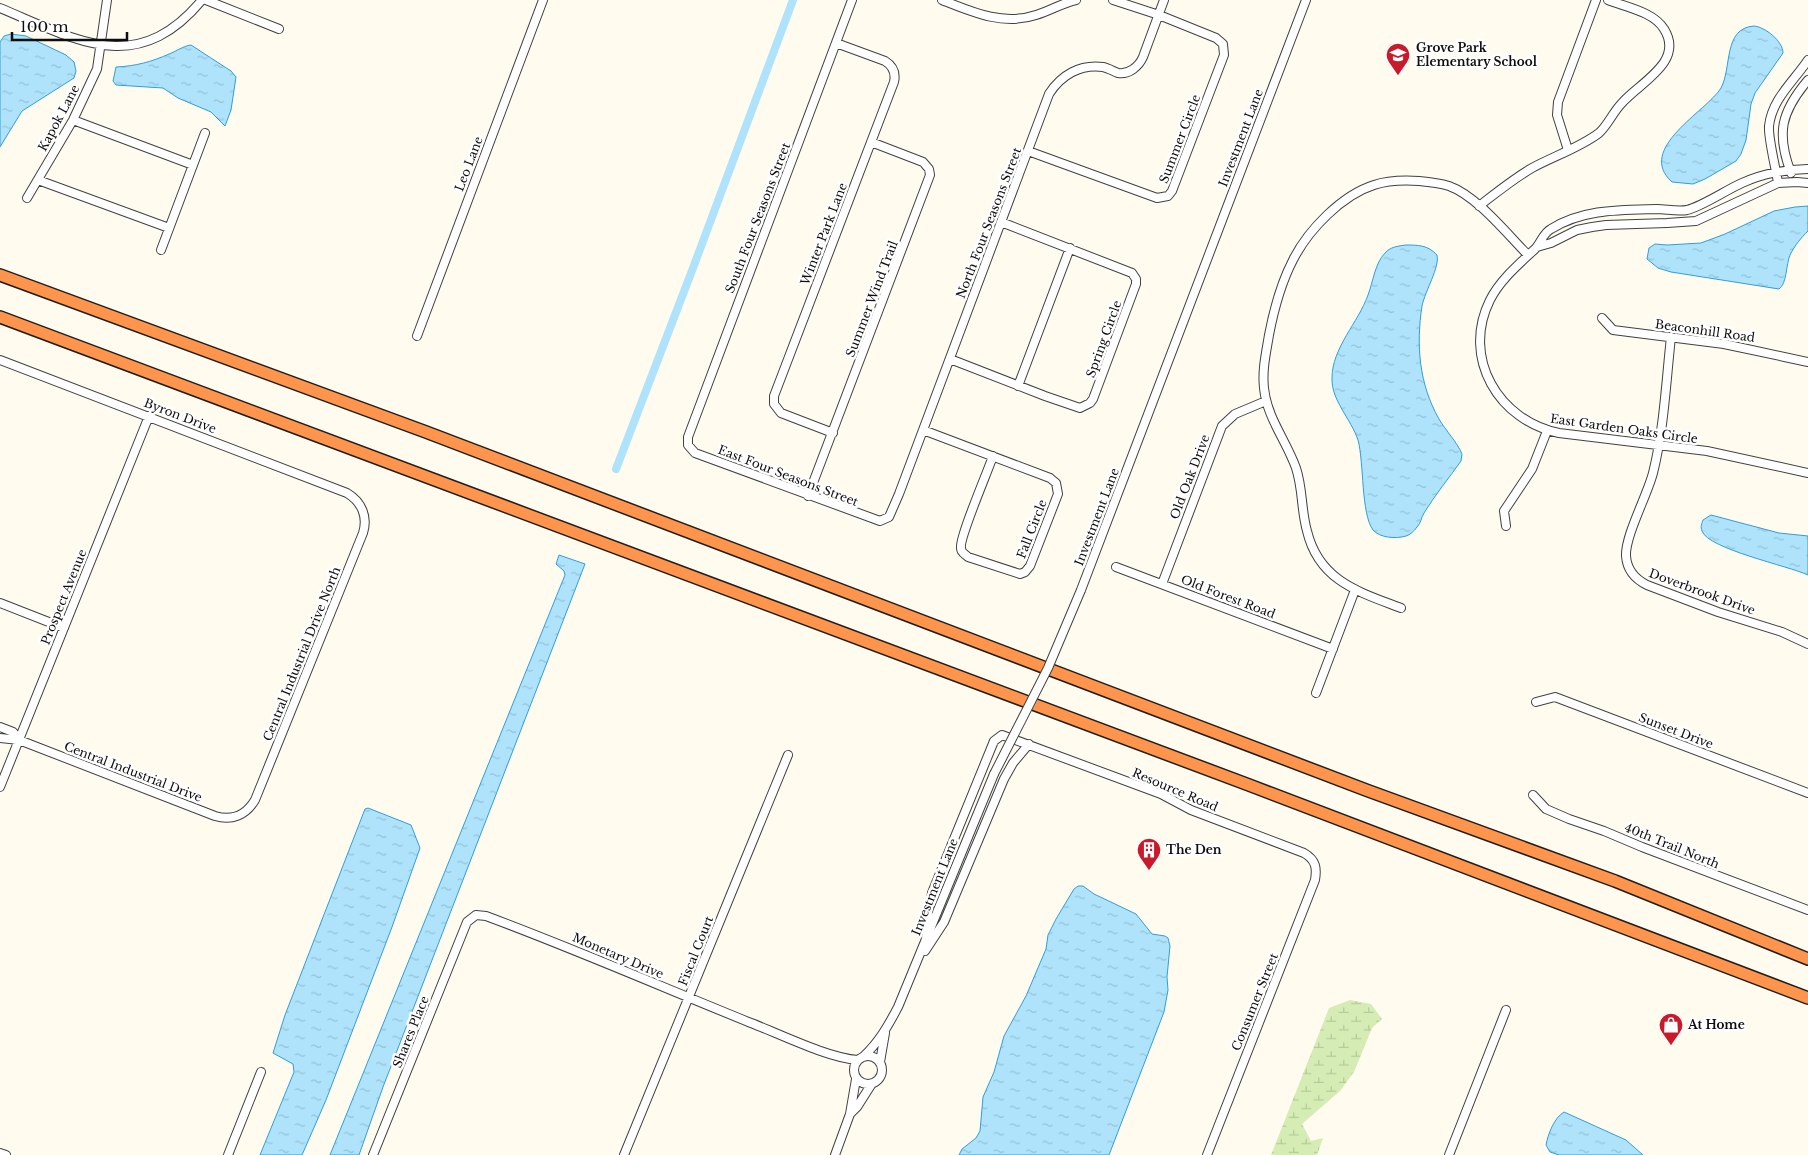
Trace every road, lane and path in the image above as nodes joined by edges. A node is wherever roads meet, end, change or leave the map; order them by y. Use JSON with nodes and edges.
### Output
{"nodes":[{"id":1,"x":106,"y":0,"type":"edge"},
{"id":2,"x":204,"y":0,"type":"edge"},
{"id":3,"x":543,"y":0,"type":"edge"},
{"id":4,"x":852,"y":0,"type":"edge"},
{"id":5,"x":942,"y":0,"type":"edge"},
{"id":6,"x":1076,"y":0,"type":"edge"},
{"id":7,"x":1113,"y":0,"type":"edge"},
{"id":8,"x":1164,"y":0,"type":"edge"},
{"id":9,"x":1306,"y":0,"type":"edge"},
{"id":10,"x":1596,"y":0,"type":"edge"},
{"id":11,"x":1608,"y":0,"type":"edge"},
{"id":12,"x":0,"y":8,"type":"edge"},
{"id":13,"x":1159,"y":15,"type":"junction"},
{"id":14,"x":279,"y":29,"type":"dead end"},
{"id":15,"x":836,"y":43,"type":"junction"},
{"id":16,"x":100,"y":46,"type":"junction"},
{"id":17,"x":1808,"y":60,"type":"edge"},
{"id":18,"x":1808,"y":80,"type":"edge"},
{"id":19,"x":73,"y":120,"type":"junction"},
{"id":20,"x":205,"y":133,"type":"dead end"},
{"id":21,"x":872,"y":142,"type":"junction"},
{"id":22,"x":1028,"y":150,"type":"junction"},
{"id":23,"x":1568,"y":150,"type":"junction"},
{"id":24,"x":193,"y":165,"type":"junction"},
{"id":25,"x":1808,"y":169,"type":"edge"},
{"id":26,"x":1790,"y":170,"type":"junction"},
{"id":27,"x":1776,"y":171,"type":"junction"},
{"id":28,"x":38,"y":180,"type":"junction"},
{"id":29,"x":1794,"y":182,"type":"junction"},
{"id":30,"x":1778,"y":183,"type":"junction"},
{"id":31,"x":1808,"y":183,"type":"edge"},
{"id":32,"x":27,"y":198,"type":"dead end"},
{"id":33,"x":1479,"y":206,"type":"junction"},
{"id":34,"x":1001,"y":222,"type":"junction"},
{"id":35,"x":170,"y":228,"type":"junction"},
{"id":36,"x":1537,"y":247,"type":"junction"},
{"id":37,"x":1070,"y":248,"type":"junction"},
{"id":38,"x":161,"y":250,"type":"dead end"},
{"id":39,"x":1528,"y":255,"type":"junction"},
{"id":40,"x":0,"y":275,"type":"edge"},
{"id":41,"x":0,"y":318,"type":"edge"},
{"id":42,"x":1602,"y":318,"type":"dead end"},
{"id":43,"x":417,"y":336,"type":"dead end"},
{"id":44,"x":1671,"y":337,"type":"junction"},
{"id":45,"x":950,"y":359,"type":"junction"},
{"id":46,"x":0,"y":360,"type":"edge"},
{"id":47,"x":1808,"y":362,"type":"edge"},
{"id":48,"x":1018,"y":386,"type":"junction"},
{"id":49,"x":1266,"y":401,"type":"junction"},
{"id":50,"x":149,"y":416,"type":"junction"},
{"id":51,"x":923,"y":430,"type":"junction"},
{"id":52,"x":1547,"y":431,"type":"junction"},
{"id":53,"x":833,"y":433,"type":"junction"},
{"id":54,"x":688,"y":445,"type":"joint"},
{"id":55,"x":1658,"y":445,"type":"junction"},
{"id":56,"x":993,"y":456,"type":"junction"},
{"id":57,"x":1808,"y":473,"type":"edge"},
{"id":58,"x":352,"y":496,"type":"joint"},
{"id":59,"x":808,"y":496,"type":"junction"},
{"id":60,"x":885,"y":520,"type":"joint"},
{"id":61,"x":1506,"y":526,"type":"dead end"},
{"id":62,"x":1116,"y":567,"type":"dead end"},
{"id":63,"x":1162,"y":584,"type":"junction"},
{"id":64,"x":1355,"y":590,"type":"junction"},
{"id":65,"x":0,"y":602,"type":"edge"},
{"id":66,"x":1401,"y":608,"type":"dead end"},
{"id":67,"x":64,"y":628,"type":"junction"},
{"id":68,"x":1808,"y":644,"type":"edge"},
{"id":69,"x":1333,"y":649,"type":"junction"},
{"id":70,"x":1316,"y":694,"type":"dead end"},
{"id":71,"x":1536,"y":702,"type":"dead end"},
{"id":72,"x":0,"y":727,"type":"edge"},
{"id":73,"x":0,"y":738,"type":"edge"},
{"id":74,"x":19,"y":740,"type":"junction"},
{"id":75,"x":1029,"y":744,"type":"junction"},
{"id":76,"x":788,"y":755,"type":"dead end"},
{"id":77,"x":0,"y":787,"type":"edge"},
{"id":78,"x":1808,"y":792,"type":"edge"},
{"id":79,"x":1533,"y":795,"type":"dead end"},
{"id":80,"x":239,"y":816,"type":"joint"},
{"id":81,"x":1312,"y":858,"type":"joint"},
{"id":82,"x":1808,"y":910,"type":"edge"},
{"id":83,"x":471,"y":918,"type":"joint"},
{"id":84,"x":926,"y":939,"type":"junction"},
{"id":85,"x":1786,"y":950,"type":"junction"},
{"id":86,"x":1808,"y":951,"type":"edge"},
{"id":87,"x":1808,"y":959,"type":"edge"},
{"id":88,"x":916,"y":964,"type":"junction"},
{"id":89,"x":1796,"y":993,"type":"junction"},
{"id":90,"x":688,"y":998,"type":"junction"},
{"id":91,"x":1808,"y":998,"type":"edge"},
{"id":92,"x":1808,"y":1002,"type":"edge"},
{"id":93,"x":1506,"y":1010,"type":"dead end"},
{"id":94,"x":885,"y":1032,"type":"junction"},
{"id":95,"x":840,"y":1056,"type":"junction"},
{"id":96,"x":861,"y":1058,"type":"junction"},
{"id":97,"x":880,"y":1062,"type":"junction"},
{"id":98,"x":261,"y":1072,"type":"dead end"},
{"id":99,"x":855,"y":1076,"type":"junction"},
{"id":100,"x":871,"y":1085,"type":"junction"},
{"id":101,"x":850,"y":1114,"type":"junction"},
{"id":102,"x":0,"y":1153,"type":"edge"},
{"id":103,"x":6,"y":1155,"type":"edge"},
{"id":104,"x":228,"y":1155,"type":"edge"},
{"id":105,"x":373,"y":1155,"type":"edge"},
{"id":106,"x":624,"y":1155,"type":"edge"},
{"id":107,"x":835,"y":1155,"type":"edge"},
{"id":108,"x":1207,"y":1155,"type":"edge"},
{"id":109,"x":1449,"y":1155,"type":"edge"}],
"edges":[{"from":1,"to":16,"type":"street","name":"Kapok Lane"},
{"from":2,"to":14,"type":"street"},
{"from":2,"to":16,"type":"street"},
{"from":3,"to":43,"type":"street","name":"Leo Lane"},
{"from":4,"to":15,"type":"street","name":"South Four Seasons Street"},
{"from":5,"to":6,"type":"street"},
{"from":7,"to":13,"type":"street"},
{"from":8,"to":13,"type":"street","name":"North Four Seasons Street"},
{"from":9,"to":84,"type":"street","name":"Investment Lane","bridge":true},
{"from":10,"to":23,"type":"street"},
{"from":11,"to":23,"type":"street"},
{"from":12,"to":16,"type":"street"},
{"from":13,"to":22,"type":"street","name":"North Four Seasons Street"},
{"from":13,"to":22,"type":"street","name":"Summer Circle"},
{"from":15,"to":21,"type":"street","name":"Winter Park Lane"},
{"from":15,"to":54,"type":"street","name":"South Four Seasons Street"},
{"from":16,"to":19,"type":"street","name":"Kapok Lane"},
{"from":17,"to":27,"type":"street"},
{"from":18,"to":26,"type":"street"},
{"from":19,"to":24,"type":"street"},
{"from":19,"to":28,"type":"street","name":"Kapok Lane"},
{"from":20,"to":24,"type":"street"},
{"from":21,"to":53,"type":"street","name":"Summer Wind Trail"},
{"from":21,"to":53,"type":"street","name":"Winter Park Lane"},
{"from":22,"to":34,"type":"street","name":"North Four Seasons Street"},
{"from":23,"to":33,"type":"street"},
{"from":24,"to":35,"type":"street"},
{"from":25,"to":26,"type":"street","name":"East Garden Oaks Circle"},
{"from":26,"to":27,"type":"street","name":"East Garden Oaks Circle"},
{"from":26,"to":29,"type":"street"},
{"from":27,"to":30,"type":"street"},
{"from":27,"to":36,"type":"street","name":"East Garden Oaks Circle"},
{"from":28,"to":32,"type":"street","name":"Kapok Lane"},
{"from":28,"to":35,"type":"street"},
{"from":29,"to":30,"type":"street","name":"East Garden Oaks Circle"},
{"from":29,"to":31,"type":"street","name":"East Garden Oaks Circle"},
{"from":30,"to":36,"type":"street","name":"East Garden Oaks Circle"},
{"from":33,"to":39,"type":"street"},
{"from":33,"to":49,"type":"street"},
{"from":34,"to":37,"type":"street","name":"Spring Circle"},
{"from":34,"to":45,"type":"street","name":"North Four Seasons Street"},
{"from":35,"to":38,"type":"street"},
{"from":36,"to":39,"type":"street","name":"East Garden Oaks Circle"},
{"from":37,"to":48,"type":"street"},
{"from":37,"to":48,"type":"street","name":"Spring Circle"},
{"from":39,"to":52,"type":"street","name":"East Garden Oaks Circle"},
{"from":40,"to":85,"type":"highway"},
{"from":41,"to":89,"type":"highway"},
{"from":42,"to":44,"type":"street","name":"Beaconhill Road"},
{"from":44,"to":47,"type":"street","name":"Beaconhill Road"},
{"from":44,"to":55,"type":"street","name":"Doverbrook Drive"},
{"from":45,"to":48,"type":"street","name":"Spring Circle"},
{"from":45,"to":51,"type":"street","name":"North Four Seasons Street"},
{"from":46,"to":50,"type":"street","name":"Byron Drive"},
{"from":49,"to":63,"type":"street","name":"Old Oak Drive"},
{"from":49,"to":64,"type":"street"},
{"from":50,"to":58,"type":"street","name":"Byron Drive"},
{"from":50,"to":67,"type":"street","name":"Prospect Avenue"},
{"from":51,"to":56,"type":"street","name":"Fall Circle"},
{"from":51,"to":60,"type":"street","name":"North Four Seasons Street"},
{"from":52,"to":55,"type":"street","name":"East Garden Oaks Circle"},
{"from":52,"to":61,"type":"street"},
{"from":53,"to":59,"type":"street","name":"Summer Wind Trail"},
{"from":54,"to":59,"type":"street","name":"East Four Seasons Street"},
{"from":55,"to":57,"type":"street","name":"East Garden Oaks Circle"},
{"from":55,"to":68,"type":"street","name":"Doverbrook Drive"},
{"from":56,"to":56,"type":"street","name":"Fall Circle"},
{"from":58,"to":80,"type":"street","name":"Central Industrial Drive North"},
{"from":59,"to":60,"type":"street","name":"East Four Seasons Street"},
{"from":62,"to":63,"type":"street","name":"Old Forest Road"},
{"from":63,"to":69,"type":"street","name":"Old Forest Road"},
{"from":64,"to":66,"type":"street"},
{"from":64,"to":69,"type":"street"},
{"from":65,"to":67,"type":"street"},
{"from":67,"to":74,"type":"street","name":"Prospect Avenue"},
{"from":69,"to":70,"type":"street"},
{"from":71,"to":78,"type":"street","name":"Sunset Drive"},
{"from":72,"to":74,"type":"street","name":"Central Industrial Drive"},
{"from":73,"to":74,"type":"street","name":"Central Industrial Drive"},
{"from":74,"to":77,"type":"street","name":"Prospect Avenue"},
{"from":74,"to":80,"type":"street","name":"Central Industrial Drive"},
{"from":75,"to":81,"type":"street","name":"Resource Road"},
{"from":75,"to":84,"type":"street","name":"Resource Road"},
{"from":75,"to":88,"type":"street"},
{"from":76,"to":90,"type":"street","name":"Fiscal Court"},
{"from":79,"to":82,"type":"street","name":"40th Trail North"},
{"from":81,"to":108,"type":"street","name":"Consumer Street"},
{"from":83,"to":90,"type":"street","name":"Monetary Drive"},
{"from":83,"to":105,"type":"street","name":"Shares Place"},
{"from":84,"to":88,"type":"street","name":"Investment Lane"},
{"from":85,"to":86,"type":"highway"},
{"from":85,"to":87,"type":"highway"},
{"from":88,"to":94,"type":"street","name":"Investment Lane"},
{"from":89,"to":91,"type":"highway"},
{"from":89,"to":92,"type":"highway"},
{"from":90,"to":95,"type":"street","name":"Monetary Drive"},
{"from":90,"to":106,"type":"street","name":"Fiscal Court"},
{"from":93,"to":109,"type":"street"},
{"from":94,"to":96,"type":"street","name":"Investment Lane"},
{"from":94,"to":97,"type":"street","name":"Investment Lane"},
{"from":95,"to":96,"type":"street","name":"Monetary Drive"},
{"from":95,"to":99,"type":"street"},
{"from":96,"to":97,"type":"street"},
{"from":96,"to":99,"type":"street"},
{"from":97,"to":100,"type":"street"},
{"from":98,"to":104,"type":"street"},
{"from":99,"to":100,"type":"street"},
{"from":99,"to":101,"type":"street"},
{"from":100,"to":101,"type":"street"},
{"from":101,"to":107,"type":"street"},
{"from":102,"to":103,"type":"street"}]}
